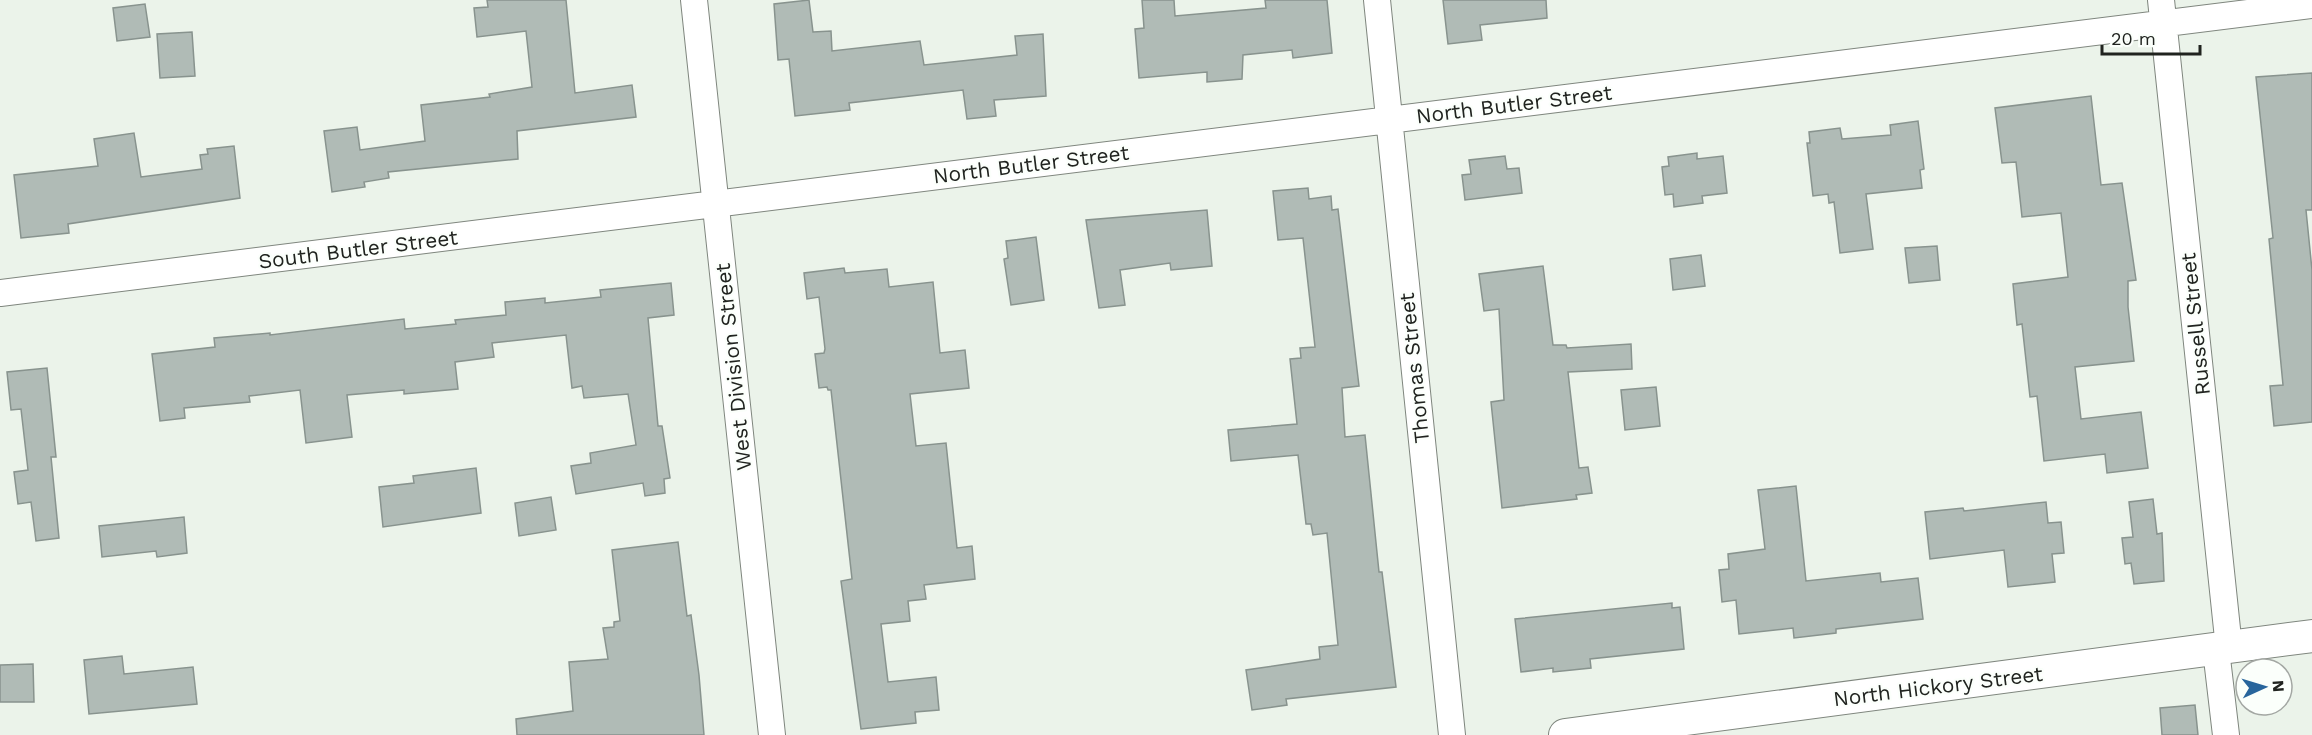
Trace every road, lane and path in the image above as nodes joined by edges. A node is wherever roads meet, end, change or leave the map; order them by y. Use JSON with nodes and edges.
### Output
{"nodes":[{"id":1,"x":694,"y":0,"type":"edge"},
{"id":2,"x":1377,"y":0,"type":"edge"},
{"id":3,"x":2312,"y":5,"type":"edge"},
{"id":4,"x":2162,"y":12,"type":"edge"},
{"id":5,"x":1389,"y":120,"type":"junction"},
{"id":6,"x":715,"y":204,"type":"junction"},
{"id":7,"x":0,"y":293,"type":"edge"},
{"id":8,"x":2312,"y":636,"type":"edge"},
{"id":9,"x":2223,"y":649,"type":"junction"},
{"id":10,"x":772,"y":735,"type":"edge"},
{"id":11,"x":1452,"y":735,"type":"edge"},
{"id":12,"x":1565,"y":735,"type":"edge"},
{"id":13,"x":2226,"y":735,"type":"edge"}],
"edges":[{"from":1,"to":6,"type":"street","name":"West Division Street"},
{"from":2,"to":5,"type":"street","name":"Thomas Street"},
{"from":3,"to":4,"type":"street","name":"North Butler Street"},
{"from":4,"to":5,"type":"street","name":"North Butler Street"},
{"from":4,"to":9,"type":"street","name":"Russell Street"},
{"from":5,"to":6,"type":"street","name":"North Butler Street"},
{"from":5,"to":11,"type":"street","name":"Thomas Street"},
{"from":6,"to":7,"type":"street","name":"South Butler Street"},
{"from":6,"to":10,"type":"street","name":"West Division Street"},
{"from":8,"to":9,"type":"street","name":"North Hickory Street"},
{"from":9,"to":12,"type":"street","name":"North Hickory Street"},
{"from":9,"to":13,"type":"street","name":"Russell Street"}]}
